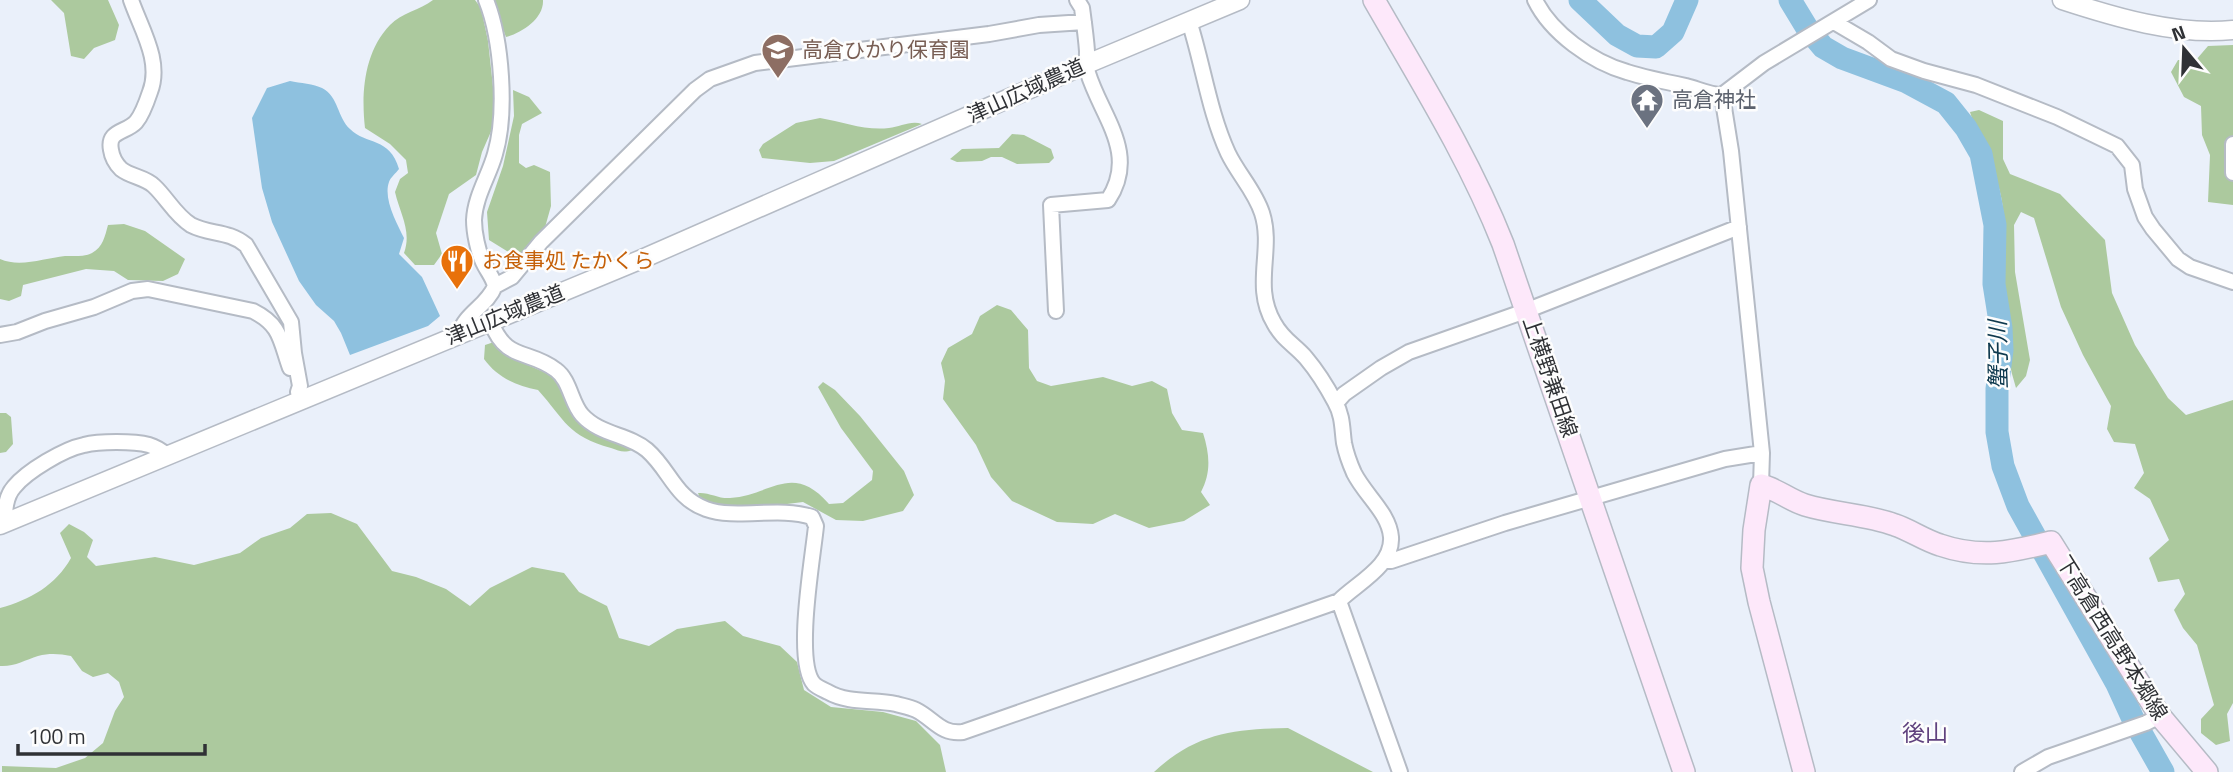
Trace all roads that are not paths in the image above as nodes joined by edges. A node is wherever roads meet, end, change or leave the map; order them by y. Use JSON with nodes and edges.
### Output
{"nodes":[{"id":1,"x":131,"y":0,"type":"edge"},
{"id":2,"x":486,"y":0,"type":"edge"},
{"id":3,"x":1077,"y":0,"type":"edge"},
{"id":4,"x":1240,"y":0,"type":"edge"},
{"id":5,"x":1374,"y":0,"type":"edge"},
{"id":6,"x":1535,"y":0,"type":"edge"},
{"id":7,"x":1869,"y":0,"type":"edge"},
{"id":8,"x":2062,"y":0,"type":"edge"},
{"id":9,"x":1189,"y":21,"type":"junction"},
{"id":10,"x":1084,"y":22,"type":"junction"},
{"id":11,"x":1834,"y":22,"type":"junction"},
{"id":12,"x":2233,"y":30,"type":"edge"},
{"id":13,"x":1087,"y":64,"type":"junction"},
{"id":14,"x":1722,"y":95,"type":"junction"},
{"id":15,"x":2233,"y":144,"type":"edge"},
{"id":16,"x":2233,"y":173,"type":"edge"},
{"id":17,"x":1739,"y":227,"type":"junction"},
{"id":18,"x":2233,"y":282,"type":"edge"},
{"id":19,"x":495,"y":286,"type":"junction"},
{"id":20,"x":1528,"y":310,"type":"junction"},
{"id":21,"x":1056,"y":312,"type":"dead end"},
{"id":22,"x":491,"y":322,"type":"junction"},
{"id":23,"x":459,"y":334,"type":"junction"},
{"id":24,"x":0,"y":335,"type":"edge"},
{"id":25,"x":300,"y":396,"type":"junction"},
{"id":26,"x":1336,"y":403,"type":"junction"},
{"id":27,"x":1762,"y":453,"type":"junction"},
{"id":28,"x":167,"y":456,"type":"junction"},
{"id":29,"x":1761,"y":485,"type":"junction"},
{"id":30,"x":1591,"y":498,"type":"junction"},
{"id":31,"x":3,"y":524,"type":"edge"},
{"id":32,"x":1384,"y":561,"type":"junction"},
{"id":33,"x":1339,"y":601,"type":"junction"},
{"id":34,"x":2146,"y":722,"type":"junction"},
{"id":35,"x":1400,"y":772,"type":"edge"},
{"id":36,"x":1684,"y":772,"type":"edge"},
{"id":37,"x":1804,"y":772,"type":"edge"},
{"id":38,"x":2022,"y":772,"type":"edge"},
{"id":39,"x":2207,"y":772,"type":"edge"}],
"edges":[{"from":1,"to":25,"type":"street"},
{"from":2,"to":19,"type":"street"},
{"from":3,"to":10,"type":"street"},
{"from":4,"to":9,"type":"street","name":"津山広域農道"},
{"from":5,"to":20,"type":"main road","name":"上横野兼田線"},
{"from":6,"to":14,"type":"street"},
{"from":7,"to":11,"type":"street"},
{"from":8,"to":12,"type":"street"},
{"from":9,"to":13,"type":"street","name":"津山広域農道"},
{"from":9,"to":26,"type":"street"},
{"from":10,"to":13,"type":"street"},
{"from":10,"to":19,"type":"street"},
{"from":11,"to":14,"type":"street"},
{"from":11,"to":18,"type":"street"},
{"from":13,"to":21,"type":"street"},
{"from":13,"to":22,"type":"street","name":"津山広域農道"},
{"from":14,"to":17,"type":"street"},
{"from":15,"to":16,"type":"street"},
{"from":17,"to":20,"type":"street"},
{"from":17,"to":27,"type":"street"},
{"from":19,"to":23,"type":"street"},
{"from":20,"to":26,"type":"street"},
{"from":20,"to":30,"type":"main road","name":"上横野兼田線"},
{"from":22,"to":23,"type":"street","name":"津山広域農道"},
{"from":22,"to":33,"type":"street"},
{"from":23,"to":25,"type":"street","name":"津山広域農道"},
{"from":24,"to":25,"type":"street"},
{"from":25,"to":28,"type":"street","name":"津山広域農道"},
{"from":26,"to":32,"type":"street"},
{"from":27,"to":29,"type":"street"},
{"from":27,"to":30,"type":"street"},
{"from":28,"to":31,"type":"street","name":"津山広域農道"},
{"from":28,"to":31,"type":"street"},
{"from":29,"to":34,"type":"main road","name":"下高倉西高野本郷線"},
{"from":29,"to":37,"type":"main road"},
{"from":30,"to":32,"type":"street"},
{"from":30,"to":36,"type":"main road","name":"上横野兼田線"},
{"from":32,"to":33,"type":"street"},
{"from":33,"to":35,"type":"street"},
{"from":34,"to":38,"type":"street"},
{"from":34,"to":39,"type":"main road","name":"下高倉西高野本郷線"}]}
